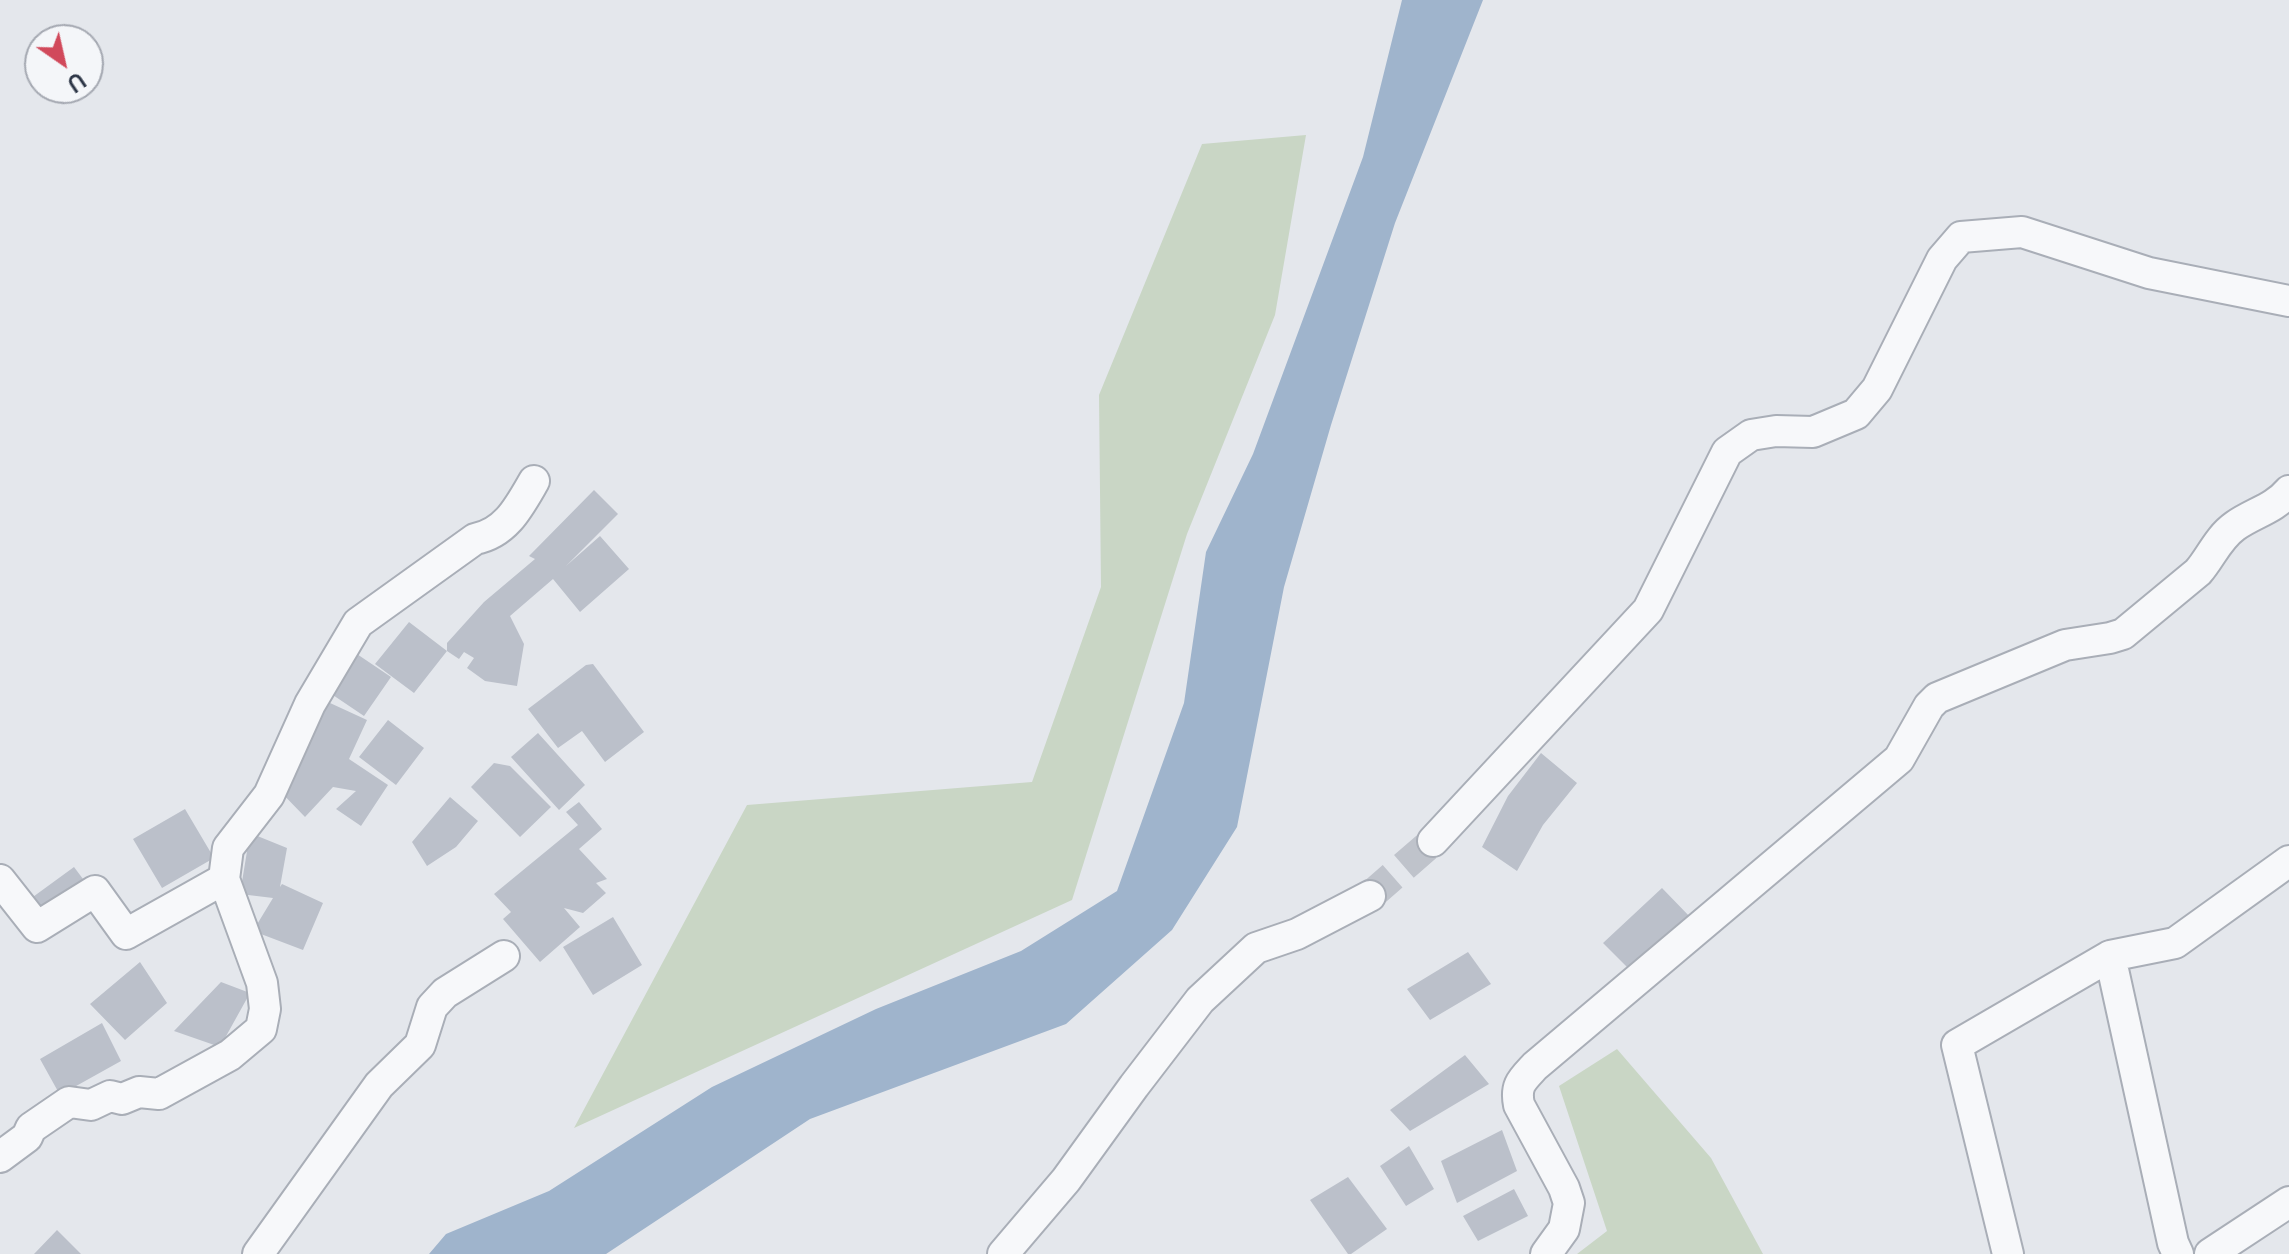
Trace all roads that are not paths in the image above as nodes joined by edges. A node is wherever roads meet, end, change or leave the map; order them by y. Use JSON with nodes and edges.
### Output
{"nodes":[{"id":1,"x":2289,"y":301,"type":"edge"},
{"id":2,"x":534,"y":481,"type":"dead end"},
{"id":3,"x":2289,"y":491,"type":"edge"},
{"id":4,"x":1433,"y":841,"type":"tunnel mouth"},
{"id":5,"x":2289,"y":861,"type":"edge"},
{"id":6,"x":224,"y":879,"type":"junction"},
{"id":7,"x":0,"y":880,"type":"edge"},
{"id":8,"x":1370,"y":896,"type":"tunnel mouth"},
{"id":9,"x":504,"y":956,"type":"dead end"},
{"id":10,"x":2110,"y":956,"type":"junction"},
{"id":11,"x":0,"y":1157,"type":"edge"},
{"id":12,"x":2289,"y":1202,"type":"edge"},
{"id":13,"x":258,"y":1254,"type":"edge"},
{"id":14,"x":1003,"y":1254,"type":"edge"},
{"id":15,"x":1546,"y":1254,"type":"edge"},
{"id":16,"x":2008,"y":1254,"type":"edge"},
{"id":17,"x":2178,"y":1254,"type":"edge"},
{"id":18,"x":2210,"y":1254,"type":"edge"}],
"edges":[{"from":1,"to":4,"type":"street"},
{"from":2,"to":6,"type":"street"},
{"from":3,"to":15,"type":"street"},
{"from":5,"to":10,"type":"street"},
{"from":6,"to":7,"type":"street"},
{"from":6,"to":11,"type":"street"},
{"from":8,"to":14,"type":"street"},
{"from":9,"to":13,"type":"street"},
{"from":10,"to":16,"type":"street"},
{"from":10,"to":17,"type":"street"},
{"from":12,"to":18,"type":"street"}]}
